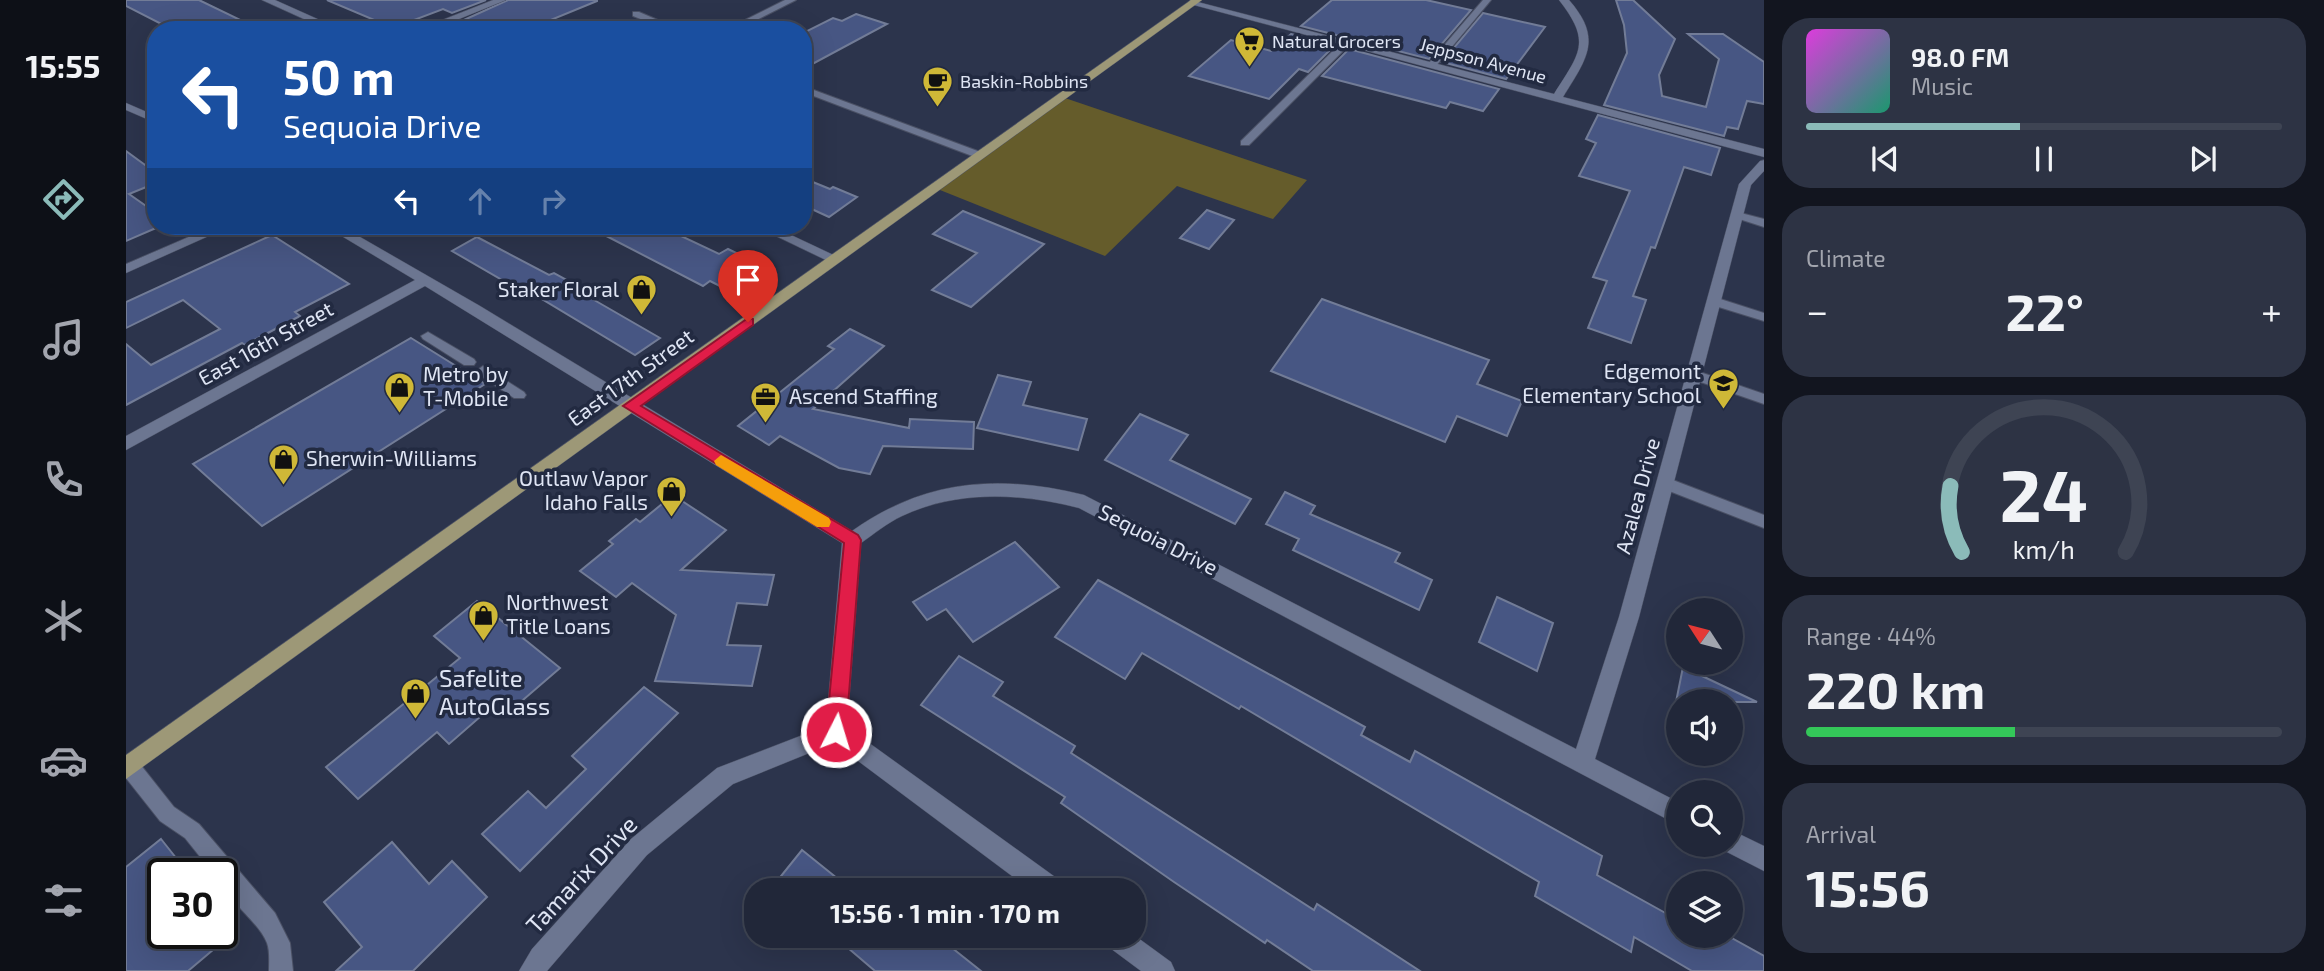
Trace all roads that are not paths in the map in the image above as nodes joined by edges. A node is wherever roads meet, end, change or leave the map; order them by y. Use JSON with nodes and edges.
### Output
{"nodes":[{"id":1,"x":267,"y":0,"type":"edge"},
{"id":2,"x":500,"y":0,"type":"edge"},
{"id":3,"x":792,"y":0,"type":"edge"},
{"id":4,"x":1487,"y":0,"type":"edge"},
{"id":5,"x":1564,"y":0,"type":"edge"},
{"id":6,"x":1195,"y":1,"type":"edge"},
{"id":7,"x":636,"y":14,"type":"dead end"},
{"id":8,"x":316,"y":21,"type":"edge"},
{"id":9,"x":445,"y":21,"type":"edge"},
{"id":10,"x":654,"y":21,"type":"edge"},
{"id":11,"x":748,"y":21,"type":"edge"},
{"id":12,"x":1346,"y":43,"type":"junction"},
{"id":13,"x":1432,"y":65,"type":"junction"},
{"id":14,"x":812,"y":92,"type":"edge"},
{"id":15,"x":1557,"y":98,"type":"junction"},
{"id":16,"x":126,"y":106,"type":"edge"},
{"id":17,"x":147,"y":116,"type":"edge"},
{"id":18,"x":1245,"y":143,"type":"dead end"},
{"id":19,"x":1764,"y":153,"type":"edge"},
{"id":20,"x":979,"y":155,"type":"junction"},
{"id":21,"x":1764,"y":164,"type":"edge"},
{"id":22,"x":1737,"y":215,"type":"junction"},
{"id":23,"x":1764,"y":223,"type":"edge"},
{"id":24,"x":203,"y":235,"type":"edge"},
{"id":25,"x":348,"y":235,"type":"edge"},
{"id":26,"x":782,"y":235,"type":"edge"},
{"id":27,"x":835,"y":259,"type":"junction"},
{"id":28,"x":126,"y":269,"type":"edge"},
{"id":29,"x":426,"y":280,"type":"junction"},
{"id":30,"x":1714,"y":301,"type":"junction"},
{"id":31,"x":1764,"y":317,"type":"edge"},
{"id":32,"x":428,"y":336,"type":"dead end"},
{"id":33,"x":469,"y":362,"type":"dead end"},
{"id":34,"x":483,"y":371,"type":"dead end"},
{"id":35,"x":1694,"y":375,"type":"junction"},
{"id":36,"x":519,"y":395,"type":"dead end"},
{"id":37,"x":1764,"y":399,"type":"edge"},
{"id":38,"x":631,"y":406,"type":"junction"},
{"id":39,"x":126,"y":444,"type":"edge"},
{"id":40,"x":1665,"y":483,"type":"junction"},
{"id":41,"x":1764,"y":522,"type":"edge"},
{"id":42,"x":852,"y":540,"type":"junction"},
{"id":43,"x":836,"y":732,"type":"junction"},
{"id":44,"x":1582,"y":764,"type":"junction"},
{"id":45,"x":127,"y":767,"type":"edge"},
{"id":46,"x":1666,"y":808,"type":"edge"},
{"id":47,"x":1743,"y":848,"type":"edge"},
{"id":48,"x":1764,"y":859,"type":"edge"},
{"id":49,"x":1035,"y":878,"type":"edge"},
{"id":50,"x":1131,"y":948,"type":"edge"},
{"id":51,"x":281,"y":971,"type":"edge"},
{"id":52,"x":532,"y":971,"type":"edge"},
{"id":53,"x":1163,"y":971,"type":"edge"}],
"edges":[{"from":1,"to":8,"type":"street"},
{"from":2,"to":9,"type":"street"},
{"from":3,"to":11,"type":"lane"},
{"from":4,"to":13,"type":"lane"},
{"from":5,"to":15,"type":"street"},
{"from":6,"to":12,"type":"street","name":"Jeppson Avenue"},
{"from":6,"to":20,"type":"main road","name":"East 17th Street"},
{"from":7,"to":10,"type":"lane"},
{"from":12,"to":13,"type":"street","name":"Jeppson Avenue"},
{"from":12,"to":18,"type":"lane"},
{"from":13,"to":15,"type":"street","name":"Jeppson Avenue"},
{"from":14,"to":20,"type":"lane"},
{"from":15,"to":19,"type":"street","name":"Jeppson Avenue"},
{"from":16,"to":17,"type":"street"},
{"from":20,"to":27,"type":"main road","name":"East 17th Street"},
{"from":21,"to":22,"type":"street","name":"Azalea Drive"},
{"from":22,"to":23,"type":"lane"},
{"from":22,"to":30,"type":"street","name":"Azalea Drive"},
{"from":24,"to":28,"type":"street"},
{"from":25,"to":29,"type":"street"},
{"from":26,"to":27,"type":"street"},
{"from":27,"to":38,"type":"main road","name":"East 17th Street"},
{"from":29,"to":38,"type":"street"},
{"from":29,"to":39,"type":"street","name":"East 16th Street"},
{"from":30,"to":31,"type":"lane"},
{"from":30,"to":35,"type":"street","name":"Azalea Drive"},
{"from":32,"to":33,"type":"lane"},
{"from":34,"to":36,"type":"lane"},
{"from":35,"to":37,"type":"lane"},
{"from":35,"to":40,"type":"street","name":"Azalea Drive"},
{"from":38,"to":42,"type":"street"},
{"from":38,"to":45,"type":"main road","name":"East 17th Street"},
{"from":40,"to":41,"type":"lane"},
{"from":40,"to":44,"type":"street","name":"Azalea Drive"},
{"from":42,"to":43,"type":"street"},
{"from":42,"to":44,"type":"street","name":"Sequoia Drive"},
{"from":43,"to":49,"type":"street"},
{"from":43,"to":52,"type":"street","name":"Tamarix Drive"},
{"from":44,"to":46,"type":"street","name":"Sequoia Drive"},
{"from":45,"to":51,"type":"lane"},
{"from":47,"to":48,"type":"street"},
{"from":50,"to":53,"type":"street"}]}
